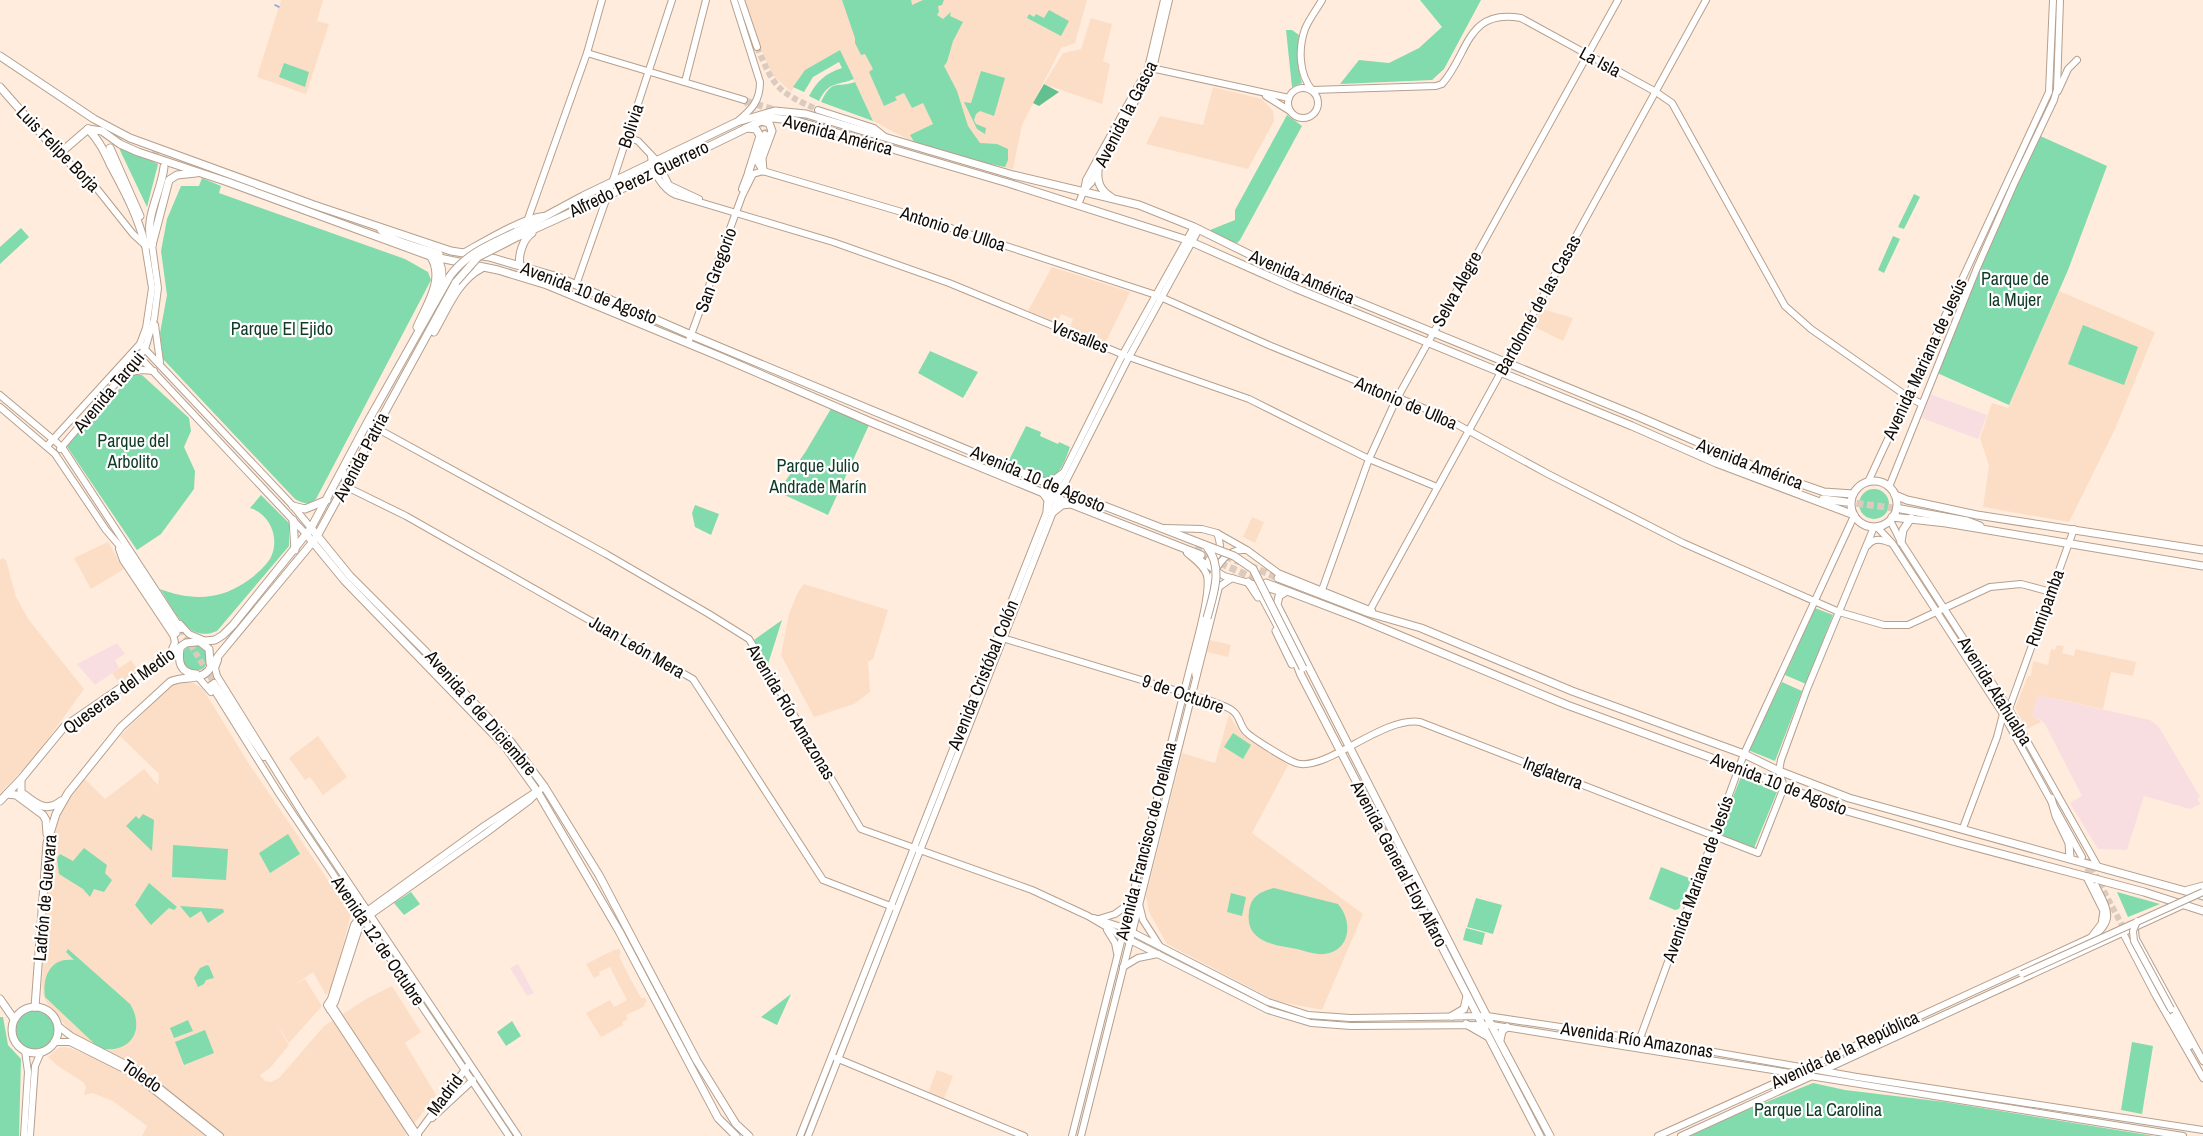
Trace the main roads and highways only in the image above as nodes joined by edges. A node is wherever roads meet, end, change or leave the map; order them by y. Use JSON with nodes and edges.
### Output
{"nodes":[{"id":1,"x":602,"y":0,"type":"edge"},
{"id":2,"x":672,"y":0,"type":"edge"},
{"id":3,"x":706,"y":0,"type":"edge"},
{"id":4,"x":734,"y":0,"type":"edge"},
{"id":5,"x":741,"y":0,"type":"edge"},
{"id":6,"x":1164,"y":0,"type":"edge"},
{"id":7,"x":1169,"y":0,"type":"edge"},
{"id":8,"x":1322,"y":0,"type":"edge"},
{"id":9,"x":1618,"y":0,"type":"edge"},
{"id":10,"x":1706,"y":0,"type":"edge"},
{"id":11,"x":2053,"y":0,"type":"edge"},
{"id":12,"x":2060,"y":0,"type":"edge"},
{"id":13,"x":1161,"y":22,"type":"junction"},
{"id":14,"x":757,"y":47,"type":"tunnel mouth"},
{"id":15,"x":587,"y":53,"type":"junction"},
{"id":16,"x":1586,"y":55,"type":"junction"},
{"id":17,"x":0,"y":56,"type":"edge"},
{"id":18,"x":2077,"y":60,"type":"dead end"},
{"id":19,"x":1150,"y":68,"type":"junction"},
{"id":20,"x":649,"y":71,"type":"junction"},
{"id":21,"x":685,"y":82,"type":"junction"},
{"id":22,"x":0,"y":87,"type":"edge"},
{"id":23,"x":1331,"y":89,"type":"junction"},
{"id":24,"x":1312,"y":90,"type":"junction"},
{"id":25,"x":1656,"y":92,"type":"junction"},
{"id":26,"x":1263,"y":94,"type":"junction"},
{"id":27,"x":1289,"y":98,"type":"junction"},
{"id":28,"x":744,"y":100,"type":"tunnel mouth"},
{"id":29,"x":2054,"y":100,"type":"junction"},
{"id":30,"x":1319,"y":102,"type":"junction"},
{"id":31,"x":818,"y":110,"type":"tunnel mouth"},
{"id":32,"x":1290,"y":111,"type":"junction"},
{"id":33,"x":94,"y":118,"type":"junction"},
{"id":34,"x":761,"y":121,"type":"junction"},
{"id":35,"x":737,"y":122,"type":"junction"},
{"id":36,"x":814,"y":122,"type":"tunnel mouth"},
{"id":37,"x":743,"y":128,"type":"junction"},
{"id":38,"x":88,"y":129,"type":"junction"},
{"id":39,"x":765,"y":134,"type":"dead end"},
{"id":40,"x":627,"y":137,"type":"junction"},
{"id":41,"x":885,"y":137,"type":"junction"},
{"id":42,"x":110,"y":148,"type":"dead end"},
{"id":43,"x":895,"y":149,"type":"junction"},
{"id":44,"x":152,"y":152,"type":"tunnel mouth"},
{"id":45,"x":759,"y":153,"type":"junction"},
{"id":46,"x":59,"y":154,"type":"junction"},
{"id":47,"x":653,"y":160,"type":"junction"},
{"id":48,"x":164,"y":167,"type":"dead end"},
{"id":49,"x":658,"y":170,"type":"junction"},
{"id":50,"x":1098,"y":170,"type":"junction"},
{"id":51,"x":749,"y":171,"type":"junction"},
{"id":52,"x":763,"y":171,"type":"junction"},
{"id":53,"x":200,"y":172,"type":"junction"},
{"id":54,"x":2007,"y":181,"type":"junction"},
{"id":55,"x":612,"y":183,"type":"junction"},
{"id":56,"x":2014,"y":184,"type":"junction"},
{"id":57,"x":1084,"y":191,"type":"junction"},
{"id":58,"x":608,"y":196,"type":"junction"},
{"id":59,"x":742,"y":196,"type":"junction"},
{"id":60,"x":1113,"y":198,"type":"junction"},
{"id":61,"x":1078,"y":205,"type":"junction"},
{"id":62,"x":736,"y":212,"type":"junction"},
{"id":63,"x":549,"y":219,"type":"junction"},
{"id":64,"x":526,"y":224,"type":"junction"},
{"id":65,"x":377,"y":226,"type":"junction"},
{"id":66,"x":141,"y":227,"type":"junction"},
{"id":67,"x":1197,"y":228,"type":"junction"},
{"id":68,"x":517,"y":234,"type":"junction"},
{"id":69,"x":373,"y":236,"type":"junction"},
{"id":70,"x":1189,"y":241,"type":"junction"},
{"id":71,"x":149,"y":245,"type":"junction"},
{"id":72,"x":462,"y":253,"type":"junction"},
{"id":73,"x":436,"y":256,"type":"junction"},
{"id":74,"x":520,"y":265,"type":"junction"},
{"id":75,"x":483,"y":268,"type":"junction"},
{"id":76,"x":453,"y":280,"type":"junction"},
{"id":77,"x":576,"y":285,"type":"junction"},
{"id":78,"x":1159,"y":296,"type":"junction"},
{"id":79,"x":154,"y":319,"type":"junction"},
{"id":80,"x":1434,"y":332,"type":"junction"},
{"id":81,"x":692,"y":335,"type":"junction"},
{"id":82,"x":1427,"y":342,"type":"junction"},
{"id":83,"x":688,"y":343,"type":"junction"},
{"id":84,"x":140,"y":344,"type":"junction"},
{"id":85,"x":146,"y":349,"type":"junction"},
{"id":86,"x":134,"y":351,"type":"junction"},
{"id":87,"x":140,"y":356,"type":"junction"},
{"id":88,"x":1126,"y":356,"type":"junction"},
{"id":89,"x":1506,"y":362,"type":"junction"},
{"id":90,"x":410,"y":364,"type":"junction"},
{"id":91,"x":399,"y":367,"type":"junction"},
{"id":92,"x":163,"y":368,"type":"junction"},
{"id":93,"x":155,"y":372,"type":"junction"},
{"id":94,"x":1500,"y":373,"type":"junction"},
{"id":95,"x":123,"y":374,"type":"junction"},
{"id":96,"x":0,"y":395,"type":"edge"},
{"id":97,"x":1908,"y":397,"type":"junction"},
{"id":98,"x":1397,"y":398,"type":"junction"},
{"id":99,"x":1922,"y":404,"type":"junction"},
{"id":100,"x":0,"y":407,"type":"edge"},
{"id":101,"x":367,"y":423,"type":"junction"},
{"id":102,"x":376,"y":428,"type":"junction"},
{"id":103,"x":1469,"y":430,"type":"junction"},
{"id":104,"x":54,"y":439,"type":"junction"},
{"id":105,"x":47,"y":446,"type":"junction"},
{"id":106,"x":62,"y":447,"type":"junction"},
{"id":107,"x":55,"y":454,"type":"junction"},
{"id":108,"x":1370,"y":459,"type":"junction"},
{"id":109,"x":343,"y":469,"type":"junction"},
{"id":110,"x":1062,"y":474,"type":"junction"},
{"id":111,"x":1772,"y":474,"type":"junction"},
{"id":112,"x":1045,"y":482,"type":"junction"},
{"id":113,"x":1868,"y":482,"type":"junction"},
{"id":114,"x":347,"y":483,"type":"junction"},
{"id":115,"x":1774,"y":486,"type":"junction"},
{"id":116,"x":1437,"y":487,"type":"junction"},
{"id":117,"x":1889,"y":487,"type":"junction"},
{"id":118,"x":1059,"y":488,"type":"junction"},
{"id":119,"x":1043,"y":493,"type":"junction"},
{"id":120,"x":1853,"y":494,"type":"junction"},
{"id":121,"x":1895,"y":495,"type":"junction"},
{"id":122,"x":1055,"y":498,"type":"junction"},
{"id":123,"x":327,"y":500,"type":"junction"},
{"id":124,"x":1834,"y":500,"type":"junction"},
{"id":125,"x":1846,"y":502,"type":"tunnel mouth"},
{"id":126,"x":1070,"y":504,"type":"junction"},
{"id":127,"x":293,"y":506,"type":"junction"},
{"id":128,"x":1901,"y":510,"type":"tunnel mouth"},
{"id":129,"x":1050,"y":511,"type":"junction"},
{"id":130,"x":1854,"y":515,"type":"junction"},
{"id":131,"x":1891,"y":518,"type":"junction"},
{"id":132,"x":1911,"y":518,"type":"junction"},
{"id":133,"x":2007,"y":519,"type":"junction"},
{"id":134,"x":293,"y":520,"type":"junction"},
{"id":135,"x":326,"y":521,"type":"junction"},
{"id":136,"x":1967,"y":521,"type":"junction"},
{"id":137,"x":1147,"y":524,"type":"junction"},
{"id":138,"x":1875,"y":527,"type":"junction"},
{"id":139,"x":1162,"y":528,"type":"junction"},
{"id":140,"x":2074,"y":529,"type":"junction"},
{"id":141,"x":1138,"y":531,"type":"junction"},
{"id":142,"x":1994,"y":531,"type":"junction"},
{"id":143,"x":309,"y":532,"type":"junction"},
{"id":144,"x":1217,"y":533,"type":"junction"},
{"id":145,"x":315,"y":539,"type":"junction"},
{"id":146,"x":1902,"y":542,"type":"junction"},
{"id":147,"x":1892,"y":543,"type":"junction"},
{"id":148,"x":2069,"y":543,"type":"junction"},
{"id":149,"x":117,"y":545,"type":"junction"},
{"id":150,"x":1196,"y":545,"type":"tunnel mouth"},
{"id":151,"x":1205,"y":545,"type":"junction"},
{"id":152,"x":128,"y":547,"type":"junction"},
{"id":153,"x":1865,"y":548,"type":"junction"},
{"id":154,"x":324,"y":549,"type":"junction"},
{"id":155,"x":1247,"y":550,"type":"junction"},
{"id":156,"x":2203,"y":550,"type":"edge"},
{"id":157,"x":295,"y":551,"type":"junction"},
{"id":158,"x":306,"y":552,"type":"junction"},
{"id":159,"x":1187,"y":553,"type":"junction"},
{"id":160,"x":126,"y":555,"type":"joint"},
{"id":161,"x":1201,"y":557,"type":"junction"},
{"id":162,"x":1221,"y":562,"type":"junction"},
{"id":163,"x":2203,"y":566,"type":"edge"},
{"id":164,"x":1215,"y":570,"type":"junction"},
{"id":165,"x":1224,"y":576,"type":"junction"},
{"id":166,"x":1232,"y":578,"type":"junction"},
{"id":167,"x":1278,"y":578,"type":"tunnel mouth"},
{"id":168,"x":1248,"y":582,"type":"junction"},
{"id":169,"x":1266,"y":583,"type":"tunnel mouth"},
{"id":170,"x":1208,"y":590,"type":"junction"},
{"id":171,"x":1322,"y":590,"type":"junction"},
{"id":172,"x":1259,"y":591,"type":"tunnel mouth"},
{"id":173,"x":1284,"y":592,"type":"junction"},
{"id":174,"x":2051,"y":592,"type":"junction"},
{"id":175,"x":1216,"y":598,"type":"junction"},
{"id":176,"x":1814,"y":602,"type":"junction"},
{"id":177,"x":1370,"y":610,"type":"junction"},
{"id":178,"x":1941,"y":610,"type":"junction"},
{"id":179,"x":1839,"y":612,"type":"junction"},
{"id":180,"x":1395,"y":620,"type":"junction"},
{"id":181,"x":1366,"y":622,"type":"junction"},
{"id":182,"x":178,"y":631,"type":"joint"},
{"id":183,"x":1001,"y":637,"type":"junction"},
{"id":184,"x":195,"y":640,"type":"junction"},
{"id":185,"x":207,"y":641,"type":"junction"},
{"id":186,"x":230,"y":642,"type":"junction"},
{"id":187,"x":180,"y":649,"type":"dead end"},
{"id":188,"x":170,"y":655,"type":"junction"},
{"id":189,"x":209,"y":667,"type":"junction"},
{"id":190,"x":1302,"y":672,"type":"junction"},
{"id":191,"x":1196,"y":675,"type":"junction"},
{"id":192,"x":198,"y":677,"type":"junction"},
{"id":193,"x":1317,"y":685,"type":"junction"},
{"id":194,"x":2016,"y":688,"type":"junction"},
{"id":195,"x":1183,"y":692,"type":"junction"},
{"id":196,"x":1191,"y":695,"type":"junction"},
{"id":197,"x":2000,"y":696,"type":"junction"},
{"id":198,"x":2006,"y":711,"type":"junction"},
{"id":199,"x":2016,"y":722,"type":"junction"},
{"id":200,"x":2013,"y":731,"type":"junction"},
{"id":201,"x":1997,"y":737,"type":"junction"},
{"id":202,"x":249,"y":745,"type":"junction"},
{"id":203,"x":1349,"y":747,"type":"junction"},
{"id":204,"x":1340,"y":751,"type":"junction"},
{"id":205,"x":1744,"y":754,"type":"junction"},
{"id":206,"x":268,"y":761,"type":"junction"},
{"id":207,"x":2036,"y":764,"type":"junction"},
{"id":208,"x":1739,"y":768,"type":"junction"},
{"id":209,"x":1779,"y":771,"type":"junction"},
{"id":210,"x":22,"y":778,"type":"junction"},
{"id":211,"x":1784,"y":787,"type":"junction"},
{"id":212,"x":541,"y":788,"type":"junction"},
{"id":213,"x":7,"y":794,"type":"junction"},
{"id":214,"x":2051,"y":798,"type":"junction"},
{"id":215,"x":62,"y":800,"type":"junction"},
{"id":216,"x":0,"y":801,"type":"edge"},
{"id":217,"x":289,"y":808,"type":"junction"},
{"id":218,"x":304,"y":817,"type":"junction"},
{"id":219,"x":1963,"y":828,"type":"junction"},
{"id":220,"x":1713,"y":836,"type":"junction"},
{"id":221,"x":47,"y":843,"type":"junction"},
{"id":222,"x":314,"y":846,"type":"junction"},
{"id":223,"x":327,"y":850,"type":"junction"},
{"id":224,"x":917,"y":851,"type":"junction"},
{"id":225,"x":2070,"y":858,"type":"junction"},
{"id":226,"x":2097,"y":865,"type":"junction"},
{"id":227,"x":1137,"y":875,"type":"junction"},
{"id":228,"x":1145,"y":877,"type":"junction"},
{"id":229,"x":2086,"y":877,"type":"junction"},
{"id":230,"x":2096,"y":886,"type":"tunnel mouth"},
{"id":231,"x":2203,"y":886,"type":"edge"},
{"id":232,"x":2185,"y":890,"type":"junction"},
{"id":233,"x":2203,"y":894,"type":"edge"},
{"id":234,"x":1139,"y":902,"type":"junction"},
{"id":235,"x":1130,"y":903,"type":"junction"},
{"id":236,"x":2183,"y":905,"type":"junction"},
{"id":237,"x":895,"y":907,"type":"junction"},
{"id":238,"x":2203,"y":911,"type":"edge"},
{"id":239,"x":369,"y":913,"type":"junction"},
{"id":240,"x":1088,"y":916,"type":"junction"},
{"id":241,"x":362,"y":918,"type":"junction"},
{"id":242,"x":1099,"y":919,"type":"junction"},
{"id":243,"x":2137,"y":924,"type":"junction"},
{"id":244,"x":1105,"y":927,"type":"junction"},
{"id":245,"x":1124,"y":928,"type":"junction"},
{"id":246,"x":1131,"y":932,"type":"junction"},
{"id":247,"x":2123,"y":933,"type":"junction"},
{"id":248,"x":1122,"y":936,"type":"junction"},
{"id":249,"x":2092,"y":937,"type":"junction"},
{"id":250,"x":2130,"y":939,"type":"tunnel mouth"},
{"id":251,"x":1129,"y":940,"type":"junction"},
{"id":252,"x":2075,"y":945,"type":"junction"},
{"id":253,"x":2065,"y":949,"type":"junction"},
{"id":254,"x":1160,"y":951,"type":"junction"},
{"id":255,"x":2079,"y":952,"type":"junction"},
{"id":256,"x":1117,"y":957,"type":"junction"},
{"id":257,"x":2066,"y":958,"type":"junction"},
{"id":258,"x":1123,"y":968,"type":"junction"},
{"id":259,"x":2002,"y":983,"type":"junction"},
{"id":260,"x":1467,"y":996,"type":"junction"},
{"id":261,"x":0,"y":999,"type":"edge"},
{"id":262,"x":35,"y":1006,"type":"junction"},
{"id":263,"x":2170,"y":1010,"type":"junction"},
{"id":264,"x":1452,"y":1016,"type":"junction"},
{"id":265,"x":1478,"y":1016,"type":"junction"},
{"id":266,"x":1487,"y":1016,"type":"junction"},
{"id":267,"x":14,"y":1019,"type":"junction"},
{"id":268,"x":1466,"y":1024,"type":"junction"},
{"id":269,"x":2173,"y":1024,"type":"junction"},
{"id":270,"x":1483,"y":1025,"type":"junction"},
{"id":271,"x":1492,"y":1025,"type":"junction"},
{"id":272,"x":58,"y":1026,"type":"junction"},
{"id":273,"x":1507,"y":1027,"type":"junction"},
{"id":274,"x":2184,"y":1027,"type":"junction"},
{"id":275,"x":1489,"y":1038,"type":"junction"},
{"id":276,"x":1640,"y":1039,"type":"junction"},
{"id":277,"x":54,"y":1042,"type":"junction"},
{"id":278,"x":1500,"y":1042,"type":"junction"},
{"id":279,"x":1636,"y":1048,"type":"junction"},
{"id":280,"x":25,"y":1051,"type":"junction"},
{"id":281,"x":41,"y":1052,"type":"junction"},
{"id":282,"x":835,"y":1057,"type":"junction"},
{"id":283,"x":1846,"y":1060,"type":"junction"},
{"id":284,"x":2203,"y":1061,"type":"edge"},
{"id":285,"x":470,"y":1063,"type":"junction"},
{"id":286,"x":2203,"y":1067,"type":"edge"},
{"id":287,"x":1768,"y":1068,"type":"junction"},
{"id":288,"x":1807,"y":1068,"type":"junction"},
{"id":289,"x":464,"y":1070,"type":"junction"},
{"id":290,"x":1823,"y":1071,"type":"junction"},
{"id":291,"x":1797,"y":1073,"type":"junction"},
{"id":292,"x":478,"y":1076,"type":"junction"},
{"id":293,"x":1812,"y":1076,"type":"junction"},
{"id":294,"x":1857,"y":1077,"type":"junction"},
{"id":295,"x":2203,"y":1078,"type":"edge"},
{"id":296,"x":472,"y":1081,"type":"junction"},
{"id":297,"x":1773,"y":1084,"type":"junction"},
{"id":298,"x":1082,"y":1098,"type":"junction"},
{"id":299,"x":1087,"y":1112,"type":"junction"},
{"id":300,"x":2203,"y":1130,"type":"edge"},
{"id":301,"x":417,"y":1134,"type":"edge"},
{"id":302,"x":24,"y":1136,"type":"edge"},
{"id":303,"x":30,"y":1136,"type":"edge"},
{"id":304,"x":212,"y":1136,"type":"edge"},
{"id":305,"x":220,"y":1136,"type":"edge"},
{"id":306,"x":509,"y":1136,"type":"edge"},
{"id":307,"x":518,"y":1136,"type":"edge"},
{"id":308,"x":735,"y":1136,"type":"edge"},
{"id":309,"x":749,"y":1136,"type":"edge"},
{"id":310,"x":800,"y":1136,"type":"edge"},
{"id":311,"x":808,"y":1136,"type":"edge"},
{"id":312,"x":1024,"y":1136,"type":"edge"},
{"id":313,"x":1072,"y":1136,"type":"edge"},
{"id":314,"x":1082,"y":1136,"type":"edge"},
{"id":315,"x":1540,"y":1136,"type":"edge"},
{"id":316,"x":1550,"y":1136,"type":"edge"},
{"id":317,"x":1658,"y":1136,"type":"edge"},
{"id":318,"x":1681,"y":1136,"type":"edge"},
{"id":319,"x":2183,"y":1136,"type":"edge"}],
"edges":[{"from":1,"to":15,"type":"main road"},
{"from":2,"to":20,"type":"main road","name":"Bolivia"},
{"from":3,"to":21,"type":"main road"},
{"from":4,"to":35,"type":"main road"},
{"from":5,"to":14,"type":"main road"},
{"from":6,"to":13,"type":"main road","name":"Avenida la Gasca"},
{"from":7,"to":13,"type":"main road","name":"Avenida la Gasca"},
{"from":8,"to":24,"type":"main road"},
{"from":9,"to":16,"type":"main road","name":"Selva Alegre"},
{"from":10,"to":25,"type":"main road","name":"Bartolomé de las Casas"},
{"from":11,"to":54,"type":"main road","name":"Avenida Mariana de Jesús"},
{"from":12,"to":29,"type":"main road","name":"Avenida Mariana de Jesús"},
{"from":13,"to":19,"type":"main road","name":"Avenida la Gasca"},
{"from":15,"to":20,"type":"main road"},
{"from":15,"to":64,"type":"main road"},
{"from":16,"to":23,"type":"main road","name":"La Isla"},
{"from":16,"to":25,"type":"main road","name":"La Isla"},
{"from":16,"to":80,"type":"main road","name":"Selva Alegre"},
{"from":17,"to":33,"type":"main road","name":"Avenida 10 de Agosto"},
{"from":18,"to":29,"type":"main road"},
{"from":19,"to":26,"type":"main road"},
{"from":19,"to":50,"type":"main road","name":"Avenida la Gasca"},
{"from":19,"to":57,"type":"main road","name":"Avenida la Gasca"},
{"from":20,"to":21,"type":"main road"},
{"from":20,"to":40,"type":"main road","name":"Bolivia"},
{"from":21,"to":28,"type":"main road"},
{"from":22,"to":46,"type":"main road","name":"Luis Felipe Borja"},
{"from":23,"to":24,"type":"main road","name":"La Isla"},
{"from":23,"to":30,"type":"main road"},
{"from":24,"to":27,"type":"main road"},
{"from":24,"to":30,"type":"main road"},
{"from":25,"to":89,"type":"main road","name":"Bartolomé de las Casas"},
{"from":25,"to":97,"type":"main road","name":"La Isla"},
{"from":26,"to":27,"type":"main road"},
{"from":26,"to":32,"type":"main road"},
{"from":27,"to":32,"type":"main road"},
{"from":29,"to":56,"type":"main road","name":"Avenida Mariana de Jesús"},
{"from":30,"to":32,"type":"main road"},
{"from":31,"to":41,"type":"main road"},
{"from":33,"to":44,"type":"main road"},
{"from":33,"to":65,"type":"main road","name":"Avenida 10 de Agosto"},
{"from":34,"to":37,"type":"main road","name":"Alfredo Perez Guerrero"},
{"from":34,"to":43,"type":"main road","name":"Avenida América"},
{"from":34,"to":52,"type":"main road"},
{"from":35,"to":41,"type":"main road","name":"Avenida América"},
{"from":35,"to":47,"type":"main road","name":"Alfredo Perez Guerrero"},
{"from":36,"to":43,"type":"main road"},
{"from":37,"to":49,"type":"main road","name":"Alfredo Perez Guerrero"},
{"from":37,"to":51,"type":"main road"},
{"from":38,"to":46,"type":"main road"},
{"from":38,"to":53,"type":"main road","name":"Avenida 10 de Agosto"},
{"from":38,"to":66,"type":"main road","name":"Avenida Tarqui"},
{"from":39,"to":45,"type":"main road","name":"San Gregorio"},
{"from":40,"to":47,"type":"main road","name":"Versalles"},
{"from":40,"to":55,"type":"main road","name":"Bolivia"},
{"from":41,"to":57,"type":"main road","name":"Avenida América"},
{"from":42,"to":66,"type":"main road"},
{"from":43,"to":61,"type":"main road","name":"Avenida América"},
{"from":45,"to":51,"type":"main road","name":"San Gregorio"},
{"from":45,"to":52,"type":"main road"},
{"from":46,"to":71,"type":"main road","name":"Luis Felipe Borja"},
{"from":47,"to":49,"type":"main road","name":"Versalles"},
{"from":47,"to":55,"type":"main road","name":"Alfredo Perez Guerrero"},
{"from":48,"to":71,"type":"main road"},
{"from":49,"to":58,"type":"main road","name":"Alfredo Perez Guerrero"},
{"from":49,"to":62,"type":"main road","name":"Versalles"},
{"from":50,"to":57,"type":"main road","name":"Avenida la Gasca"},
{"from":50,"to":60,"type":"main road"},
{"from":51,"to":59,"type":"main road","name":"San Gregorio"},
{"from":52,"to":59,"type":"main road","name":"San Gregorio"},
{"from":52,"to":78,"type":"main road","name":"Antonio de Ulloa"},
{"from":53,"to":69,"type":"main road","name":"Avenida 10 de Agosto"},
{"from":53,"to":71,"type":"main road","name":"Avenida Tarqui"},
{"from":54,"to":56,"type":"main road"},
{"from":54,"to":97,"type":"main road","name":"Avenida Mariana de Jesús"},
{"from":55,"to":58,"type":"main road","name":"Bolivia"},
{"from":55,"to":63,"type":"main road","name":"Alfredo Perez Guerrero"},
{"from":56,"to":99,"type":"main road","name":"Avenida Mariana de Jesús"},
{"from":57,"to":60,"type":"main road","name":"Avenida América"},
{"from":57,"to":61,"type":"main road","name":"Avenida la Gasca"},
{"from":58,"to":63,"type":"main road","name":"Alfredo Perez Guerrero"},
{"from":58,"to":77,"type":"main road","name":"Bolivia"},
{"from":59,"to":62,"type":"main road","name":"San Gregorio"},
{"from":60,"to":67,"type":"main road","name":"Avenida América"},
{"from":61,"to":70,"type":"main road","name":"Avenida América"},
{"from":62,"to":81,"type":"main road","name":"San Gregorio"},
{"from":62,"to":88,"type":"main road","name":"Versalles"},
{"from":63,"to":64,"type":"main road","name":"Alfredo Perez Guerrero"},
{"from":63,"to":68,"type":"main road","name":"Alfredo Perez Guerrero"},
{"from":63,"to":74,"type":"main road"},
{"from":64,"to":68,"type":"main road","name":"Alfredo Perez Guerrero"},
{"from":64,"to":72,"type":"main road"},
{"from":65,"to":69,"type":"main road"},
{"from":65,"to":72,"type":"main road","name":"Avenida 10 de Agosto"},
{"from":65,"to":73,"type":"main road"},
{"from":66,"to":71,"type":"main road","name":"Avenida Tarqui"},
{"from":67,"to":70,"type":"main road","name":"Avenida Cristóbal Colón"},
{"from":67,"to":80,"type":"main road","name":"Avenida América"},
{"from":68,"to":76,"type":"main road","name":"Avenida Patria","bridge":true},
{"from":69,"to":73,"type":"main road","name":"Avenida 10 de Agosto"},
{"from":70,"to":78,"type":"main road","name":"Avenida Cristóbal Colón"},
{"from":70,"to":82,"type":"main road","name":"Avenida América"},
{"from":71,"to":79,"type":"main road","name":"Avenida Tarqui"},
{"from":71,"to":84,"type":"main road","name":"Avenida Tarqui"},
{"from":72,"to":74,"type":"main road","name":"Avenida 10 de Agosto"},
{"from":73,"to":75,"type":"main road","name":"Avenida 10 de Agosto"},
{"from":73,"to":91,"type":"main road"},
{"from":74,"to":77,"type":"main road","name":"Avenida 10 de Agosto"},
{"from":75,"to":83,"type":"main road","name":"Avenida 10 de Agosto"},
{"from":75,"to":90,"type":"main road"},
{"from":76,"to":90,"type":"main road","name":"Avenida Patria"},
{"from":76,"to":91,"type":"main road","name":"Avenida Patria"},
{"from":77,"to":81,"type":"main road","name":"Avenida 10 de Agosto"},
{"from":78,"to":88,"type":"main road","name":"Avenida Cristóbal Colón"},
{"from":78,"to":98,"type":"main road","name":"Antonio de Ulloa"},
{"from":79,"to":85,"type":"main road","name":"Avenida Tarqui"},
{"from":79,"to":92,"type":"main road"},
{"from":80,"to":82,"type":"main road","name":"Selva Alegre"},
{"from":80,"to":89,"type":"main road","name":"Avenida América"},
{"from":81,"to":83,"type":"main road","name":"San Gregorio"},
{"from":81,"to":112,"type":"main road","name":"Avenida 10 de Agosto"},
{"from":82,"to":94,"type":"main road","name":"Avenida América"},
{"from":82,"to":98,"type":"main road","name":"Selva Alegre"},
{"from":83,"to":119,"type":"main road","name":"Avenida 10 de Agosto"},
{"from":84,"to":85,"type":"main road","name":"Avenida 6 de Diciembre"},
{"from":84,"to":86,"type":"main road","name":"Avenida Tarqui"},
{"from":85,"to":87,"type":"main road","name":"Avenida Tarqui"},
{"from":85,"to":92,"type":"main road","name":"Avenida 6 de Diciembre"},
{"from":86,"to":87,"type":"main road","name":"Avenida 6 de Diciembre"},
{"from":86,"to":104,"type":"main road","name":"Avenida Tarqui"},
{"from":87,"to":93,"type":"main road","name":"Avenida 6 de Diciembre"},
{"from":87,"to":95,"type":"main road","name":"Avenida Tarqui"},
{"from":88,"to":108,"type":"main road","name":"Versalles"},
{"from":88,"to":110,"type":"main road","name":"Avenida Cristóbal Colón"},
{"from":88,"to":118,"type":"main road","name":"Avenida Cristóbal Colón"},
{"from":89,"to":94,"type":"main road","name":"Bartolomé de las Casas"},
{"from":89,"to":111,"type":"main road","name":"Avenida América"},
{"from":90,"to":102,"type":"main road","name":"Avenida Patria"},
{"from":91,"to":101,"type":"main road","name":"Avenida Patria"},
{"from":92,"to":127,"type":"main road","name":"Avenida 6 de Diciembre"},
{"from":93,"to":95,"type":"main road"},
{"from":93,"to":134,"type":"main road","name":"Avenida 6 de Diciembre"},
{"from":94,"to":103,"type":"main road","name":"Bartolomé de las Casas"},
{"from":94,"to":115,"type":"main road","name":"Avenida América"},
{"from":95,"to":106,"type":"main road","name":"Avenida Tarqui"},
{"from":96,"to":104,"type":"main road"},
{"from":97,"to":99,"type":"main road","name":"La Isla"},
{"from":97,"to":113,"type":"main road","name":"Avenida Mariana de Jesús"},
{"from":98,"to":103,"type":"main road","name":"Antonio de Ulloa"},
{"from":98,"to":108,"type":"main road","name":"Selva Alegre"},
{"from":99,"to":117,"type":"main road","name":"Avenida Mariana de Jesús"},
{"from":100,"to":105,"type":"main road"},
{"from":101,"to":102,"type":"main road","name":"Avenida Río Amazonas"},
{"from":101,"to":109,"type":"main road","name":"Avenida Patria"},
{"from":102,"to":114,"type":"main road","name":"Avenida Patria"},
{"from":102,"to":224,"type":"main road","name":"Avenida Río Amazonas"},
{"from":103,"to":116,"type":"main road","name":"Bartolomé de las Casas"},
{"from":103,"to":176,"type":"main road","name":"Antonio de Ulloa"},
{"from":104,"to":105,"type":"main road","name":"Avenida Tarqui"},
{"from":104,"to":106,"type":"main road"},
{"from":105,"to":107,"type":"main road"},
{"from":106,"to":107,"type":"main road","name":"Avenida Tarqui"},
{"from":106,"to":152,"type":"main road"},
{"from":107,"to":149,"type":"main road"},
{"from":108,"to":116,"type":"main road","name":"Versalles"},
{"from":108,"to":171,"type":"main road","name":"Selva Alegre"},
{"from":109,"to":114,"type":"main road"},
{"from":109,"to":123,"type":"main road","name":"Avenida Patria"},
{"from":110,"to":112,"type":"main road"},
{"from":110,"to":118,"type":"main road","name":"Avenida Cristóbal Colón"},
{"from":111,"to":120,"type":"main road","name":"Avenida América"},
{"from":111,"to":124,"type":"main road"},
{"from":112,"to":118,"type":"main road","name":"Avenida 10 de Agosto"},
{"from":113,"to":117,"type":"main road"},
{"from":113,"to":120,"type":"main road"},
{"from":114,"to":135,"type":"main road","name":"Avenida Patria"},
{"from":114,"to":237,"type":"main road","name":"Juan León Mera"},
{"from":115,"to":124,"type":"main road"},
{"from":115,"to":130,"type":"main road","name":"Avenida América"},
{"from":116,"to":177,"type":"main road","name":"Bartolomé de las Casas"},
{"from":117,"to":121,"type":"main road"},
{"from":118,"to":122,"type":"main road","name":"Avenida Cristóbal Colón"},
{"from":118,"to":137,"type":"main road","name":"Avenida 10 de Agosto"},
{"from":119,"to":122,"type":"main road","name":"Avenida 10 de Agosto"},
{"from":119,"to":129,"type":"main road"},
{"from":120,"to":130,"type":"main road"},
{"from":121,"to":131,"type":"main road"},
{"from":121,"to":133,"type":"main road"},
{"from":122,"to":126,"type":"main road","name":"Avenida 10 de Agosto"},
{"from":122,"to":129,"type":"main road","name":"Avenida Cristóbal Colón"},
{"from":123,"to":127,"type":"main road"},
{"from":123,"to":143,"type":"main road","name":"Avenida Patria"},
{"from":124,"to":125,"type":"main road"},
{"from":126,"to":129,"type":"main road"},
{"from":126,"to":141,"type":"main road","name":"Avenida 10 de Agosto"},
{"from":127,"to":143,"type":"main road","name":"Avenida 6 de Diciembre"},
{"from":128,"to":136,"type":"main road"},
{"from":129,"to":183,"type":"main road","name":"Avenida Cristóbal Colón"},
{"from":130,"to":138,"type":"main road"},
{"from":130,"to":176,"type":"main road","name":"Avenida Mariana de Jesús"},
{"from":131,"to":132,"type":"main road"},
{"from":131,"to":138,"type":"main road"},
{"from":131,"to":146,"type":"main road","name":"Avenida Atahualpa"},
{"from":132,"to":142,"type":"main road"},
{"from":132,"to":146,"type":"main road"},
{"from":133,"to":136,"type":"main road"},
{"from":133,"to":140,"type":"main road"},
{"from":134,"to":143,"type":"main road","name":"Avenida 6 de Diciembre"},
{"from":134,"to":157,"type":"main road"},
{"from":135,"to":145,"type":"main road","name":"Avenida Patria"},
{"from":135,"to":154,"type":"main road"},
{"from":136,"to":142,"type":"main road"},
{"from":137,"to":139,"type":"main road","name":"Avenida 10 de Agosto"},
{"from":137,"to":150,"type":"main road","name":"Avenida 10 de Agosto"},
{"from":138,"to":147,"type":"main road","name":"Avenida Atahualpa"},
{"from":138,"to":153,"type":"main road"},
{"from":139,"to":144,"type":"main road","name":"Avenida 10 de Agosto"},
{"from":139,"to":151,"type":"main road"},
{"from":140,"to":148,"type":"main road","name":"Rumipamba"},
{"from":140,"to":156,"type":"main road"},
{"from":141,"to":159,"type":"main road","name":"Avenida 10 de Agosto"},
{"from":141,"to":161,"type":"main road","name":"Avenida 10 de Agosto"},
{"from":142,"to":148,"type":"main road"},
{"from":143,"to":145,"type":"main road","name":"Avenida 6 de Diciembre"},
{"from":143,"to":157,"type":"main road","name":"Avenida Patria"},
{"from":144,"to":155,"type":"main road","name":"Avenida 10 de Agosto"},
{"from":144,"to":161,"type":"main road"},
{"from":145,"to":154,"type":"main road","name":"Avenida 6 de Diciembre"},
{"from":145,"to":158,"type":"main road","name":"Avenida Patria"},
{"from":146,"to":178,"type":"main road","name":"Avenida Atahualpa"},
{"from":147,"to":153,"type":"main road"},
{"from":147,"to":178,"type":"main road","name":"Avenida Atahualpa"},
{"from":148,"to":163,"type":"main road"},
{"from":148,"to":174,"type":"main road","name":"Rumipamba"},
{"from":149,"to":160,"type":"main road"},
{"from":149,"to":188,"type":"main road"},
{"from":151,"to":190,"type":"main road","bridge":true},
{"from":151,"to":191,"type":"main road","bridge":true},
{"from":152,"to":182,"type":"main road"},
{"from":152,"to":185,"type":"main road"},
{"from":153,"to":179,"type":"main road"},
{"from":154,"to":158,"type":"main road"},
{"from":154,"to":212,"type":"main road","name":"Avenida 6 de Diciembre"},
{"from":155,"to":162,"type":"main road"},
{"from":155,"to":171,"type":"main road","name":"Avenida 10 de Agosto"},
{"from":157,"to":185,"type":"main road","name":"Avenida Patria"},
{"from":158,"to":186,"type":"main road","name":"Avenida Patria"},
{"from":159,"to":161,"type":"main road","name":"Avenida 10 de Agosto"},
{"from":159,"to":170,"type":"main road"},
{"from":160,"to":182,"type":"main road"},
{"from":161,"to":164,"type":"main road","name":"Avenida 10 de Agosto"},
{"from":162,"to":164,"type":"main road","name":"Avenida Francisco de Orellana"},
{"from":162,"to":165,"type":"main road"},
{"from":164,"to":165,"type":"main road","name":"Avenida 10 de Agosto"},
{"from":164,"to":170,"type":"main road","name":"Avenida Francisco de Orellana"},
{"from":165,"to":166,"type":"main road","name":"Avenida 10 de Agosto"},
{"from":166,"to":168,"type":"main road","name":"Avenida 10 de Agosto"},
{"from":166,"to":175,"type":"main road","name":"Avenida Francisco de Orellana"},
{"from":167,"to":180,"type":"main road","name":"Avenida 10 de Agosto"},
{"from":168,"to":173,"type":"main road","name":"Avenida 10 de Agosto"},
{"from":168,"to":190,"type":"main road"},
{"from":169,"to":181,"type":"main road","name":"Avenida 10 de Agosto"},
{"from":170,"to":175,"type":"main road"},
{"from":170,"to":195,"type":"main road","name":"Avenida Francisco de Orellana"},
{"from":171,"to":177,"type":"main road","name":"Avenida 10 de Agosto"},
{"from":172,"to":190,"type":"main road","name":"Avenida General Eloy Alfaro"},
{"from":173,"to":181,"type":"main road","name":"Avenida 10 de Agosto"},
{"from":173,"to":193,"type":"main road"},
{"from":174,"to":178,"type":"main road","name":"Antonio de Ulloa"},
{"from":174,"to":194,"type":"main road","name":"Rumipamba"},
{"from":175,"to":191,"type":"main road","name":"Avenida Francisco de Orellana"},
{"from":176,"to":179,"type":"main road","name":"Antonio de Ulloa"},
{"from":176,"to":205,"type":"main road","name":"Avenida Mariana de Jesús"},
{"from":177,"to":180,"type":"main road","name":"Avenida 10 de Agosto"},
{"from":178,"to":179,"type":"main road","name":"Antonio de Ulloa"},
{"from":178,"to":197,"type":"main road","name":"Avenida Atahualpa"},
{"from":178,"to":198,"type":"main road","name":"Avenida Atahualpa"},
{"from":179,"to":209,"type":"main road"},
{"from":180,"to":205,"type":"main road","name":"Avenida 10 de Agosto"},
{"from":181,"to":208,"type":"main road","name":"Avenida 10 de Agosto"},
{"from":183,"to":195,"type":"main road","name":"9 de Octubre"},
{"from":183,"to":224,"type":"main road","name":"Avenida Cristóbal Colón"},
{"from":184,"to":185,"type":"main road"},
{"from":184,"to":188,"type":"main road","name":"Queseras del Medio"},
{"from":184,"to":189,"type":"main road"},
{"from":186,"to":189,"type":"main road","name":"Avenida Patria"},
{"from":186,"to":206,"type":"main road","name":"Avenida 12 de Octubre"},
{"from":187,"to":189,"type":"main road"},
{"from":188,"to":210,"type":"main road","name":"Queseras del Medio"},
{"from":189,"to":192,"type":"main road","name":"Avenida Patria"},
{"from":190,"to":193,"type":"main road"},
{"from":190,"to":204,"type":"main road","name":"Avenida General Eloy Alfaro"},
{"from":191,"to":196,"type":"main road","name":"Avenida Francisco de Orellana"},
{"from":192,"to":202,"type":"main road","name":"Avenida 12 de Octubre"},
{"from":192,"to":215,"type":"main road","name":"Ladrón de Guevara"},
{"from":193,"to":203,"type":"main road","name":"Avenida General Eloy Alfaro"},
{"from":194,"to":197,"type":"main road"},
{"from":194,"to":198,"type":"main road","name":"Rumipamba"},
{"from":195,"to":196,"type":"main road","name":"9 de Octubre"},
{"from":195,"to":227,"type":"main road","name":"Avenida Francisco de Orellana"},
{"from":196,"to":204,"type":"main road","name":"9 de Octubre"},
{"from":196,"to":228,"type":"main road","name":"Avenida Francisco de Orellana"},
{"from":197,"to":198,"type":"main road","name":"Avenida Atahualpa"},
{"from":198,"to":199,"type":"main road","name":"Avenida Atahualpa"},
{"from":198,"to":200,"type":"main road","name":"Avenida Atahualpa"},
{"from":198,"to":201,"type":"main road","name":"Rumipamba"},
{"from":199,"to":207,"type":"main road"},
{"from":199,"to":226,"type":"main road","name":"Avenida Atahualpa"},
{"from":200,"to":201,"type":"main road"},
{"from":200,"to":207,"type":"main road"},
{"from":200,"to":214,"type":"main road","name":"Avenida Atahualpa"},
{"from":201,"to":219,"type":"main road","name":"Rumipamba"},
{"from":202,"to":206,"type":"main road","name":"Avenida 12 de Octubre"},
{"from":202,"to":217,"type":"main road","name":"Avenida 12 de Octubre"},
{"from":203,"to":204,"type":"main road","name":"9 de Octubre"},
{"from":203,"to":220,"type":"main road","name":"Inglaterra"},
{"from":203,"to":266,"type":"main road","name":"Avenida General Eloy Alfaro"},
{"from":204,"to":260,"type":"main road","name":"Avenida General Eloy Alfaro"},
{"from":205,"to":208,"type":"main road","name":"Avenida Mariana de Jesús"},
{"from":205,"to":209,"type":"main road","name":"Avenida 10 de Agosto"},
{"from":206,"to":218,"type":"main road","name":"Avenida 12 de Octubre"},
{"from":207,"to":214,"type":"main road","name":"Avenida Atahualpa"},
{"from":208,"to":211,"type":"main road","name":"Avenida 10 de Agosto"},
{"from":208,"to":220,"type":"main road","name":"Avenida Mariana de Jesús"},
{"from":209,"to":211,"type":"main road"},
{"from":209,"to":219,"type":"main road","name":"Avenida 10 de Agosto"},
{"from":210,"to":213,"type":"main road","name":"Queseras del Medio"},
{"from":210,"to":215,"type":"main road"},
{"from":211,"to":220,"type":"main road","name":"Inglaterra"},
{"from":211,"to":229,"type":"main road","name":"Avenida 10 de Agosto"},
{"from":212,"to":239,"type":"main road"},
{"from":212,"to":308,"type":"main road","name":"Avenida 6 de Diciembre"},
{"from":212,"to":309,"type":"main road","name":"Avenida 6 de Diciembre"},
{"from":213,"to":216,"type":"main road","name":"Queseras del Medio"},
{"from":213,"to":221,"type":"main road"},
{"from":214,"to":225,"type":"main road"},
{"from":215,"to":221,"type":"main road","name":"Ladrón de Guevara"},
{"from":217,"to":218,"type":"main road"},
{"from":217,"to":222,"type":"main road","name":"Avenida 12 de Octubre"},
{"from":218,"to":223,"type":"main road","name":"Avenida 12 de Octubre"},
{"from":219,"to":225,"type":"main road","name":"Avenida 10 de Agosto"},
{"from":220,"to":276,"type":"main road","name":"Avenida Mariana de Jesús"},
{"from":221,"to":262,"type":"main road","name":"Ladrón de Guevara"},
{"from":222,"to":223,"type":"main road"},
{"from":222,"to":241,"type":"main road","name":"Avenida 12 de Octubre"},
{"from":223,"to":239,"type":"main road","name":"Avenida 12 de Octubre"},
{"from":224,"to":237,"type":"main road","name":"Avenida Cristóbal Colón"},
{"from":224,"to":240,"type":"main road","name":"Avenida Río Amazonas"},
{"from":225,"to":226,"type":"main road","name":"Avenida 10 de Agosto"},
{"from":226,"to":232,"type":"main road","name":"Avenida 10 de Agosto"},
{"from":227,"to":228,"type":"main road"},
{"from":227,"to":235,"type":"main road","name":"Avenida Francisco de Orellana"},
{"from":228,"to":234,"type":"main road","name":"Avenida Francisco de Orellana"},
{"from":229,"to":236,"type":"main road","name":"Avenida 10 de Agosto"},
{"from":229,"to":249,"type":"main road"},
{"from":230,"to":249,"type":"main road"},
{"from":231,"to":232,"type":"main road"},
{"from":232,"to":233,"type":"main road","name":"Avenida 10 de Agosto"},
{"from":233,"to":243,"type":"main road","name":"Avenida de la República","bridge":true},
{"from":234,"to":246,"type":"main road","name":"Avenida Francisco de Orellana"},
{"from":234,"to":254,"type":"main road"},
{"from":235,"to":242,"type":"main road"},
{"from":235,"to":245,"type":"main road","name":"Avenida Francisco de Orellana"},
{"from":236,"to":238,"type":"main road","name":"Avenida 10 de Agosto"},
{"from":236,"to":243,"type":"main road","name":"Avenida de la República"},
{"from":237,"to":282,"type":"main road","name":"Avenida Cristóbal Colón"},
{"from":239,"to":241,"type":"main road"},
{"from":239,"to":285,"type":"main road","name":"Avenida 12 de Octubre"},
{"from":240,"to":242,"type":"main road","name":"Avenida Río Amazonas"},
{"from":240,"to":244,"type":"main road","name":"Avenida Río Amazonas"},
{"from":241,"to":289,"type":"main road","name":"Avenida 12 de Octubre"},
{"from":241,"to":301,"type":"main road"},
{"from":242,"to":245,"type":"main road","name":"Avenida Río Amazonas"},
{"from":243,"to":247,"type":"main road","name":"Avenida de la República"},
{"from":243,"to":259,"type":"main road","name":"Avenida de la República","bridge":true},
{"from":243,"to":263,"type":"main road","bridge":true},
{"from":243,"to":274,"type":"main road"},
{"from":244,"to":248,"type":"main road","name":"Avenida Río Amazonas"},
{"from":244,"to":256,"type":"main road"},
{"from":245,"to":246,"type":"main road","name":"Avenida Río Amazonas"},
{"from":245,"to":248,"type":"main road","name":"Avenida Francisco de Orellana"},
{"from":246,"to":251,"type":"main road","name":"Avenida Francisco de Orellana"},
{"from":246,"to":254,"type":"main road","name":"Avenida Río Amazonas"},
{"from":247,"to":255,"type":"main road","name":"Avenida de la República"},
{"from":247,"to":269,"type":"main road"},
{"from":248,"to":251,"type":"main road","name":"Avenida Río Amazonas"},
{"from":248,"to":256,"type":"main road","name":"Avenida Francisco de Orellana"},
{"from":249,"to":252,"type":"main road","name":"Avenida de la República"},
{"from":250,"to":263,"type":"main road"},
{"from":251,"to":254,"type":"main road","name":"Avenida Río Amazonas"},
{"from":251,"to":258,"type":"main road","name":"Avenida Francisco de Orellana"},
{"from":252,"to":253,"type":"main road","name":"Avenida de la República"},
{"from":252,"to":255,"type":"main road"},
{"from":253,"to":257,"type":"main road"},
{"from":253,"to":259,"type":"main road","name":"Avenida de la República"},
{"from":254,"to":258,"type":"main road"},
{"from":254,"to":264,"type":"main road","name":"Avenida Río Amazonas"},
{"from":254,"to":268,"type":"main road","name":"Avenida Río Amazonas"},
{"from":255,"to":257,"type":"main road","name":"Avenida de la República"},
{"from":256,"to":298,"type":"main road","name":"Avenida Francisco de Orellana"},
{"from":257,"to":259,"type":"main road","name":"Avenida de la República"},
{"from":258,"to":299,"type":"main road","name":"Avenida Francisco de Orellana"},
{"from":259,"to":283,"type":"main road","name":"Avenida de la República"},
{"from":259,"to":288,"type":"main road","name":"Avenida de la República"},
{"from":260,"to":264,"type":"main road"},
{"from":260,"to":265,"type":"main road","name":"Avenida General Eloy Alfaro"},
{"from":261,"to":267,"type":"main road"},
{"from":262,"to":267,"type":"main road"},
{"from":262,"to":272,"type":"main road"},
{"from":263,"to":269,"type":"main road"},
{"from":263,"to":274,"type":"main road"},
{"from":263,"to":286,"type":"main road"},
{"from":264,"to":265,"type":"main road","name":"Avenida Río Amazonas"},
{"from":265,"to":266,"type":"main road","name":"Avenida Río Amazonas"},
{"from":265,"to":270,"type":"main road","name":"Avenida General Eloy Alfaro"},
{"from":266,"to":271,"type":"main road","name":"Avenida General Eloy Alfaro"},
{"from":266,"to":276,"type":"main road","name":"Avenida Río Amazonas"},
{"from":267,"to":280,"type":"main road"},
{"from":268,"to":270,"type":"main road","name":"Avenida Río Amazonas"},
{"from":268,"to":275,"type":"main road"},
{"from":269,"to":295,"type":"main road"},
{"from":270,"to":271,"type":"main road","name":"Avenida Río Amazonas"},
{"from":270,"to":275,"type":"main road","name":"Avenida General Eloy Alfaro"},
{"from":271,"to":273,"type":"main road","name":"Avenida Río Amazonas"},
{"from":271,"to":278,"type":"main road","name":"Avenida General Eloy Alfaro"},
{"from":272,"to":277,"type":"main road"},
{"from":272,"to":305,"type":"main road","name":"Toledo"},
{"from":273,"to":278,"type":"main road"},
{"from":273,"to":279,"type":"main road","name":"Avenida Río Amazonas"},
{"from":274,"to":284,"type":"main road"},
{"from":275,"to":315,"type":"main road","name":"Avenida General Eloy Alfaro"},
{"from":276,"to":279,"type":"main road","name":"Avenida Mariana de Jesús"},
{"from":276,"to":288,"type":"main road","name":"Avenida Río Amazonas"},
{"from":277,"to":281,"type":"main road"},
{"from":277,"to":304,"type":"main road","name":"Toledo"},
{"from":278,"to":316,"type":"main road","name":"Avenida General Eloy Alfaro"},
{"from":279,"to":287,"type":"main road","name":"Avenida Río Amazonas"},
{"from":280,"to":281,"type":"main road"},
{"from":280,"to":302,"type":"main road"},
{"from":281,"to":303,"type":"main road"},
{"from":282,"to":310,"type":"main road","name":"Avenida Cristóbal Colón"},
{"from":282,"to":311,"type":"main road","name":"Avenida Cristóbal Colón"},
{"from":282,"to":312,"type":"main road"},
{"from":283,"to":290,"type":"main road","name":"Avenida de la República"},
{"from":283,"to":294,"type":"main road"},
{"from":285,"to":289,"type":"main road","name":"Madrid"},
{"from":285,"to":292,"type":"main road","name":"Avenida 12 de Octubre"},
{"from":287,"to":291,"type":"main road","name":"Avenida Río Amazonas"},
{"from":287,"to":297,"type":"main road"},
{"from":288,"to":290,"type":"main road","name":"Avenida Río Amazonas"},
{"from":288,"to":291,"type":"main road","name":"Avenida de la República"},
{"from":289,"to":296,"type":"main road","name":"Avenida 12 de Octubre"},
{"from":289,"to":301,"type":"main road","name":"Madrid"},
{"from":290,"to":293,"type":"main road","name":"Avenida de la República"},
{"from":290,"to":294,"type":"main road","name":"Avenida Río Amazonas"},
{"from":291,"to":293,"type":"main road","name":"Avenida Río Amazonas"},
{"from":291,"to":297,"type":"main road","name":"Avenida de la República"},
{"from":292,"to":296,"type":"main road","name":"Madrid"},
{"from":292,"to":307,"type":"main road","name":"Avenida 12 de Octubre"},
{"from":293,"to":318,"type":"main road","name":"Avenida de la República"},
{"from":293,"to":319,"type":"main road","name":"Avenida Río Amazonas"},
{"from":294,"to":300,"type":"main road","name":"Avenida Río Amazonas"},
{"from":296,"to":301,"type":"main road","name":"Madrid"},
{"from":296,"to":306,"type":"main road","name":"Avenida 12 de Octubre"},
{"from":297,"to":317,"type":"main road","name":"Avenida de la República"},
{"from":298,"to":299,"type":"main road"},
{"from":298,"to":313,"type":"main road","name":"Avenida Francisco de Orellana"},
{"from":299,"to":314,"type":"main road","name":"Avenida Francisco de Orellana"}]}
